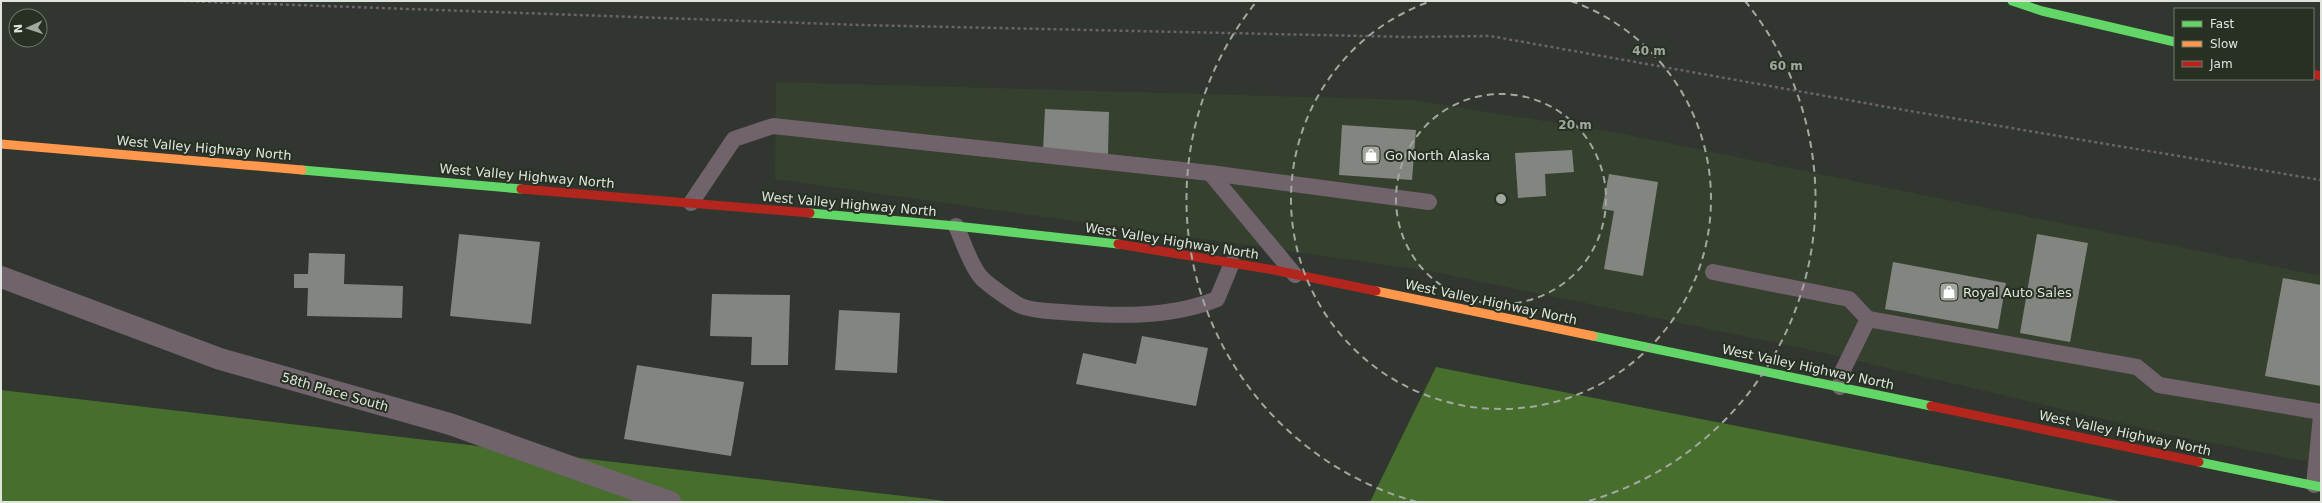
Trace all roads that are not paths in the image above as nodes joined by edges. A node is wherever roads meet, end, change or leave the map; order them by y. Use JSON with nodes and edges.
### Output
{"nodes":[{"id":1,"x":2012,"y":1,"type":"edge"},
{"id":2,"x":2174,"y":42,"type":"edge"},
{"id":3,"x":1,"y":144,"type":"edge"},
{"id":4,"x":1210,"y":173,"type":"junction"},
{"id":5,"x":1429,"y":202,"type":"dead end"},
{"id":6,"x":691,"y":203,"type":"junction"},
{"id":7,"x":956,"y":226,"type":"junction"},
{"id":8,"x":1232,"y":263,"type":"junction"},
{"id":9,"x":1713,"y":272,"type":"dead end"},
{"id":10,"x":1295,"y":275,"type":"junction"},
{"id":11,"x":1,"y":277,"type":"edge"},
{"id":12,"x":1868,"y":319,"type":"junction"},
{"id":13,"x":1840,"y":387,"type":"junction"},
{"id":14,"x":2321,"y":412,"type":"edge"},
{"id":15,"x":2321,"y":416,"type":"edge"},
{"id":16,"x":2318,"y":486,"type":"edge"},
{"id":17,"x":670,"y":502,"type":"edge"}],
"edges":[{"from":1,"to":2,"type":"main road"},
{"from":3,"to":6,"type":"main road","name":"West Valley Highway North"},
{"from":4,"to":5,"type":"lane"},
{"from":4,"to":6,"type":"lane"},
{"from":4,"to":10,"type":"lane"},
{"from":6,"to":7,"type":"main road","name":"West Valley Highway North"},
{"from":7,"to":8,"type":"main road","name":"West Valley Highway North"},
{"from":7,"to":8,"type":"lane"},
{"from":8,"to":10,"type":"main road","name":"West Valley Highway North"},
{"from":9,"to":12,"type":"lane"},
{"from":10,"to":13,"type":"main road","name":"West Valley Highway North"},
{"from":11,"to":17,"type":"street","name":"58th Place South"},
{"from":12,"to":13,"type":"lane"},
{"from":12,"to":14,"type":"lane"},
{"from":13,"to":16,"type":"main road","name":"West Valley Highway North"},
{"from":15,"to":16,"type":"lane"}]}
